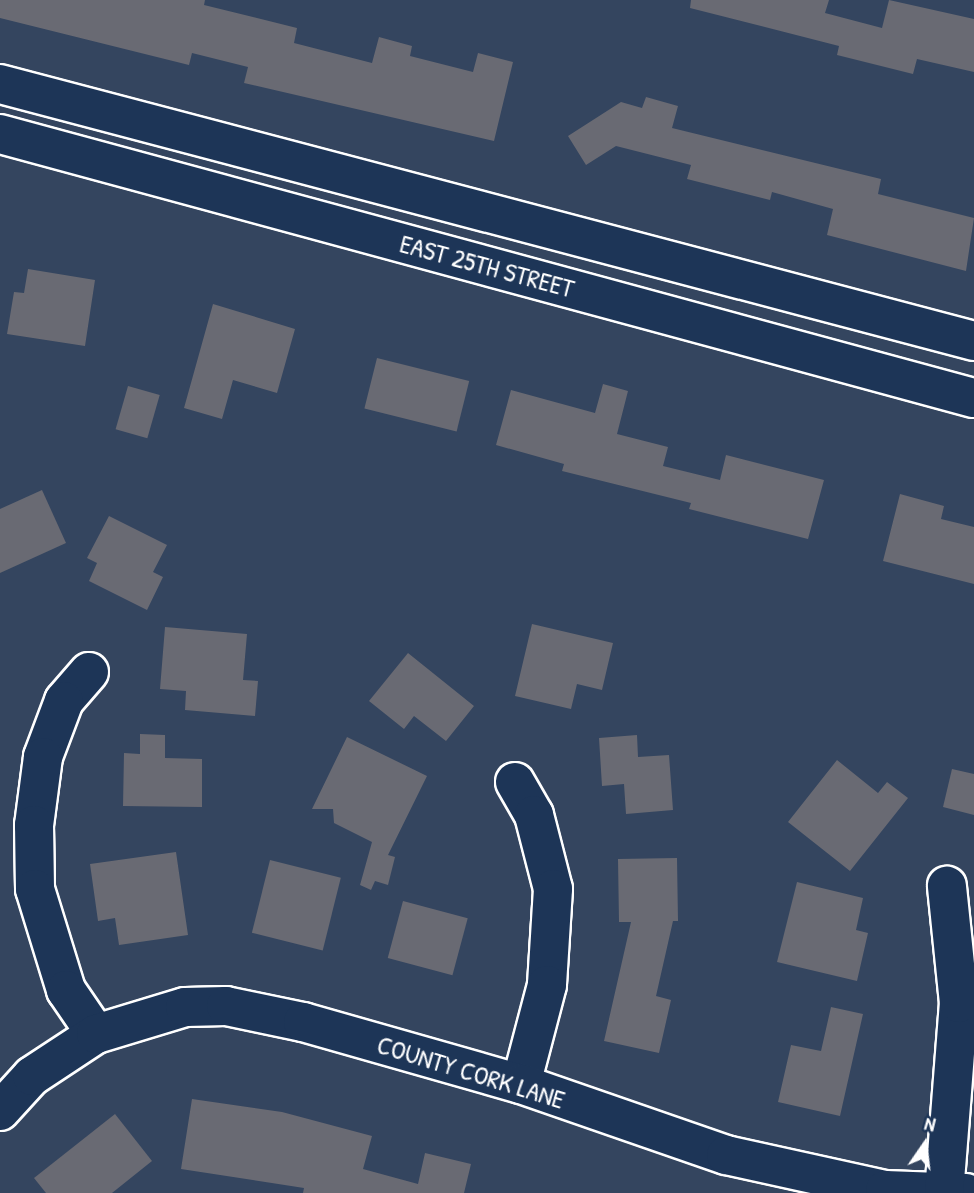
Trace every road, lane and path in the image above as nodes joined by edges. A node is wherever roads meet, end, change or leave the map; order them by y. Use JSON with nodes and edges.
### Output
{"nodes":[{"id":1,"x":0,"y":84,"type":"edge"},
{"id":2,"x":0,"y":134,"type":"edge"},
{"id":3,"x":974,"y":341,"type":"edge"},
{"id":4,"x":974,"y":398,"type":"edge"},
{"id":5,"x":89,"y":672,"type":"dead end"},
{"id":6,"x":515,"y":782,"type":"dead end"},
{"id":7,"x":947,"y":886,"type":"dead end"},
{"id":8,"x":96,"y":1034,"type":"junction"},
{"id":9,"x":521,"y":1084,"type":"junction"},
{"id":10,"x":0,"y":1111,"type":"edge"},
{"id":11,"x":951,"y":1192,"type":"edge"}],
"edges":[{"from":1,"to":3,"type":"street","name":"EAST 25TH STREET"},
{"from":2,"to":4,"type":"street","name":"EAST 25TH STREET"},
{"from":5,"to":8,"type":"street"},
{"from":6,"to":9,"type":"street"},
{"from":7,"to":11,"type":"street"},
{"from":8,"to":9,"type":"street","name":"COUNTY CORK LANE"},
{"from":8,"to":10,"type":"street","name":"COUNTY CORK LANE"},
{"from":9,"to":11,"type":"street","name":"COUNTY CORK LANE"}]}
